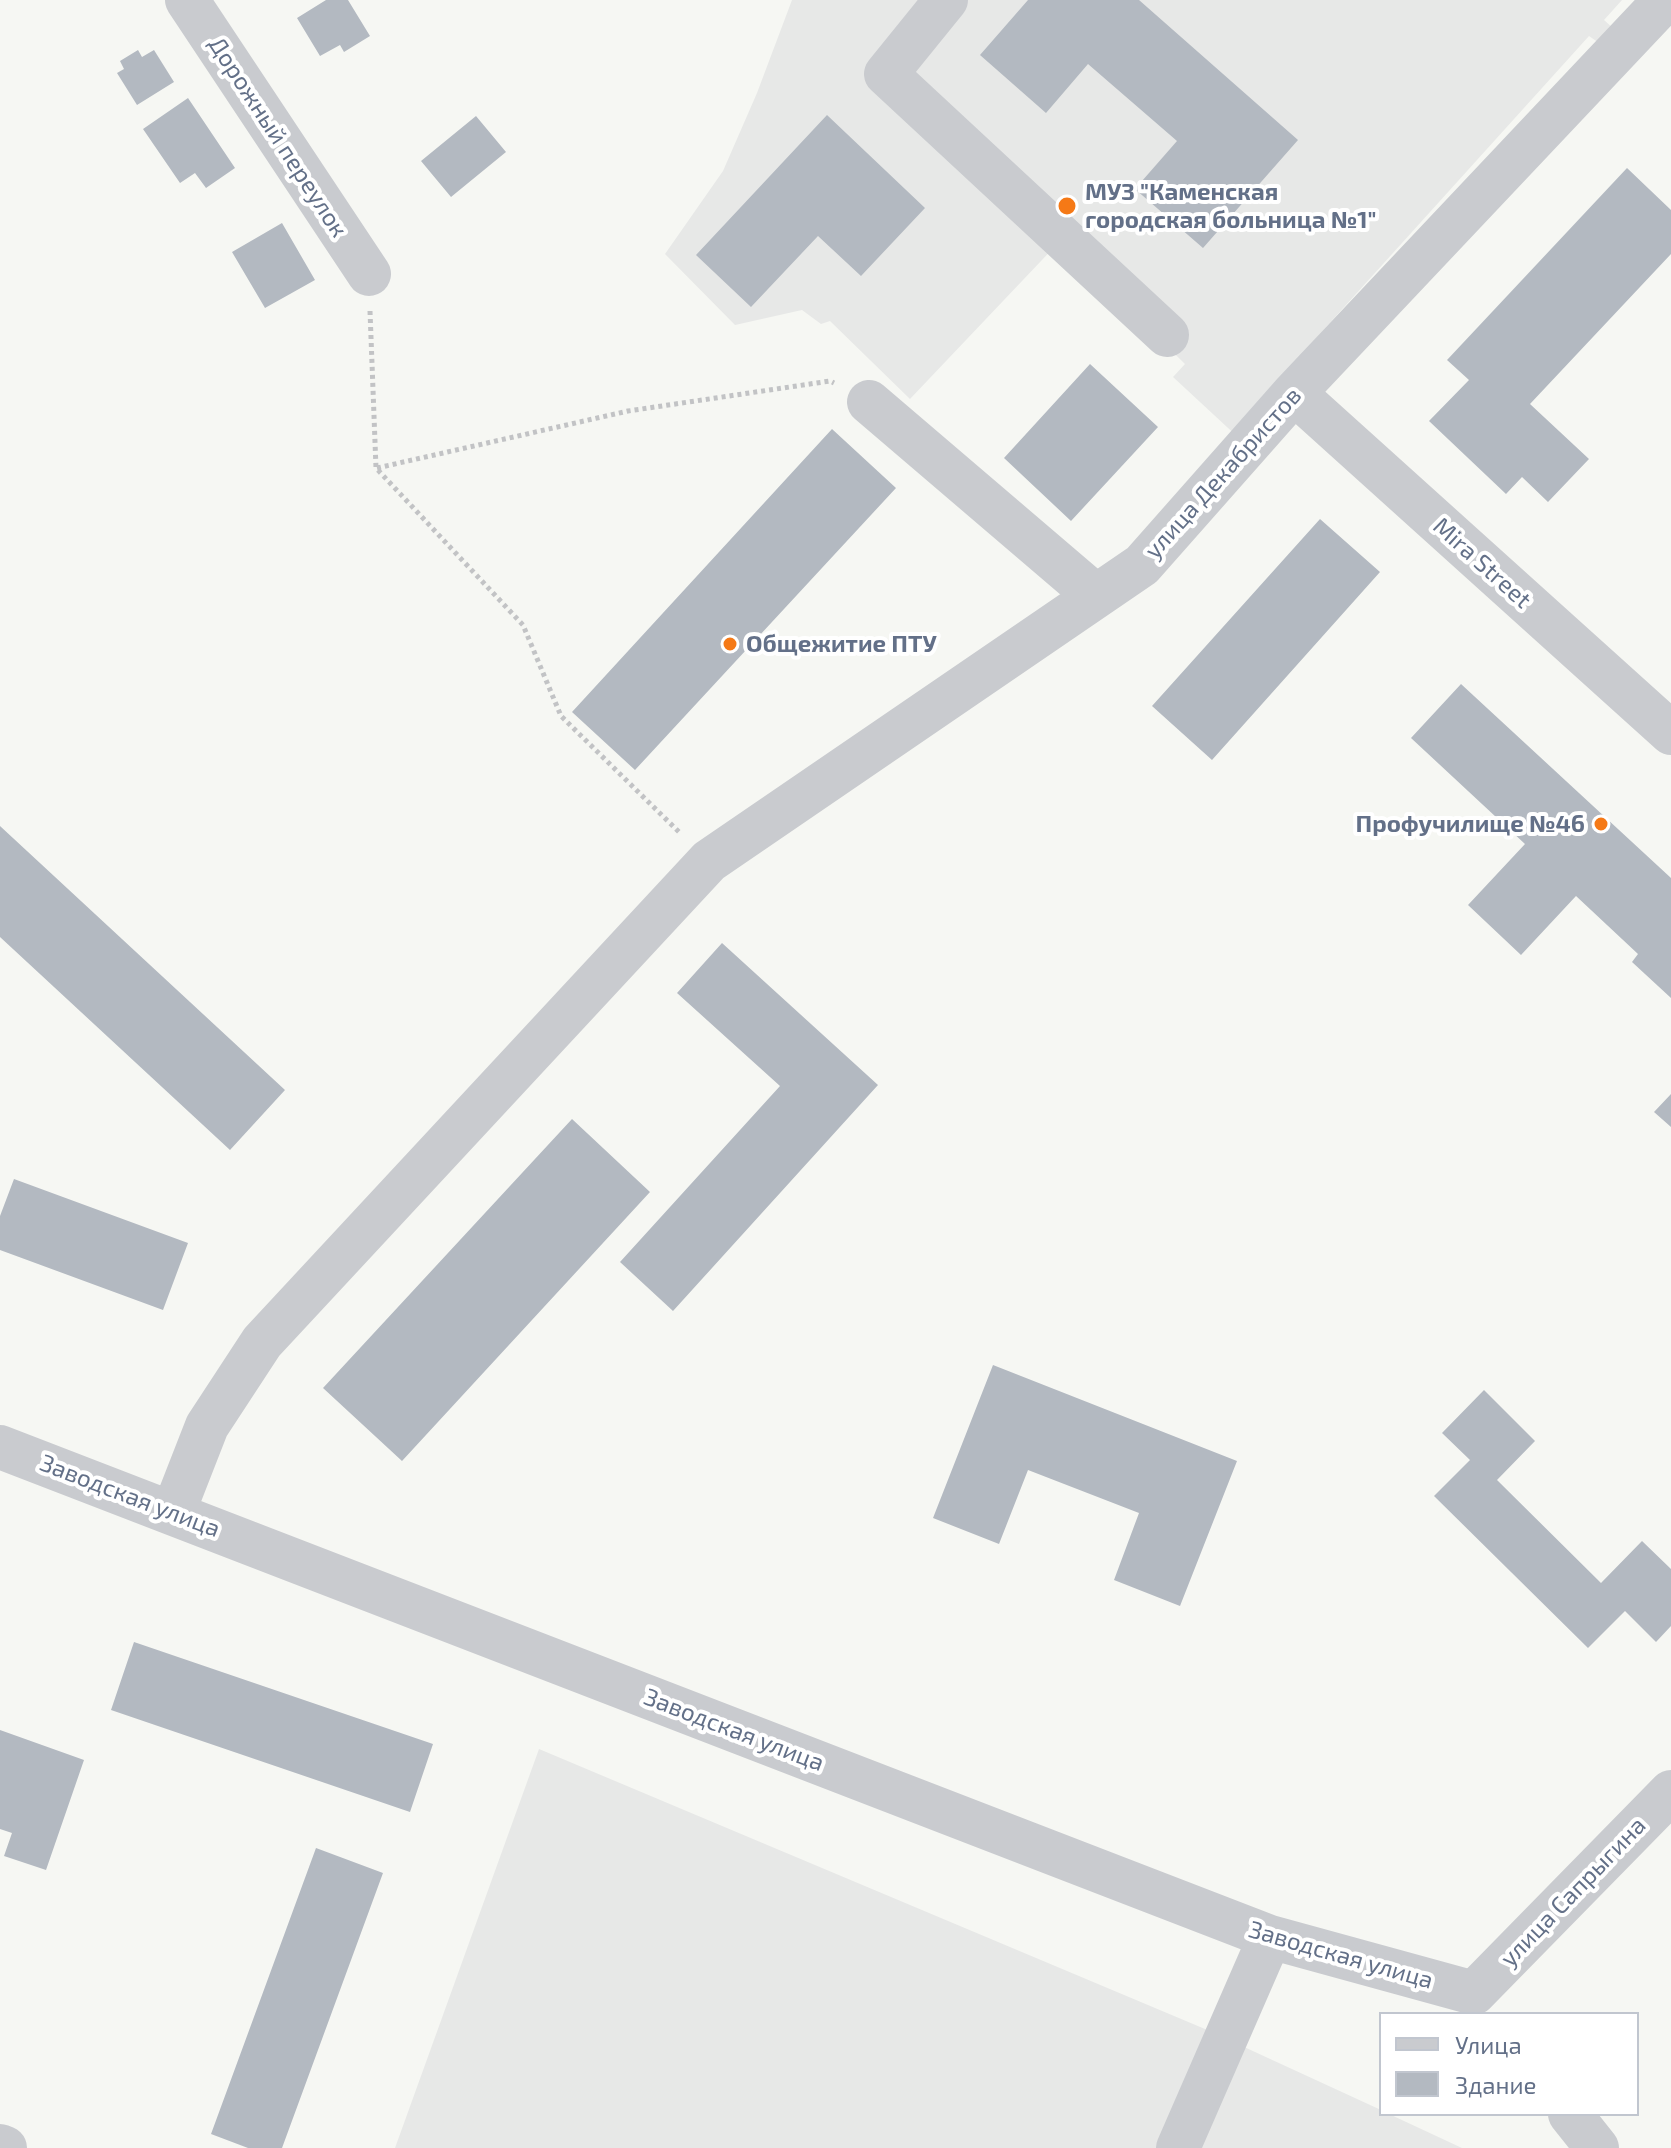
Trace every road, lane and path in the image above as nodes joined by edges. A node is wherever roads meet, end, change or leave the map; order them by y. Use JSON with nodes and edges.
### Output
{"nodes":[{"id":1,"x":187,"y":0,"type":"edge"},
{"id":2,"x":946,"y":0,"type":"edge"},
{"id":3,"x":1665,"y":0,"type":"edge"},
{"id":4,"x":369,"y":274,"type":"joint"},
{"id":5,"x":1167,"y":335,"type":"dead end"},
{"id":6,"x":1294,"y":393,"type":"junction"},
{"id":7,"x":869,"y":402,"type":"joint"},
{"id":8,"x":376,"y":468,"type":"junction"},
{"id":9,"x":1096,"y":596,"type":"junction"},
{"id":10,"x":1671,"y":733,"type":"edge"},
{"id":11,"x":709,"y":861,"type":"junction"},
{"id":12,"x":0,"y":1447,"type":"edge"},
{"id":13,"x":173,"y":1513,"type":"junction"},
{"id":14,"x":1671,"y":1792,"type":"edge"},
{"id":15,"x":1270,"y":1937,"type":"junction"},
{"id":16,"x":1483,"y":2003,"type":"edge"},
{"id":17,"x":1572,"y":2116,"type":"edge"},
{"id":18,"x":1178,"y":2148,"type":"edge"},
{"id":19,"x":1597,"y":2148,"type":"edge"}],
"edges":[{"from":1,"to":4,"type":"street","name":"Дорожный переулок"},
{"from":2,"to":5,"type":"street"},
{"from":3,"to":6,"type":"street","name":"улица Декабристов"},
{"from":4,"to":8,"type":"path"},
{"from":6,"to":9,"type":"street","name":"улица Декабристов"},
{"from":6,"to":10,"type":"street","name":"Mira Street"},
{"from":7,"to":8,"type":"path"},
{"from":7,"to":9,"type":"street"},
{"from":8,"to":11,"type":"path"},
{"from":9,"to":11,"type":"street","name":"улица Декабристов"},
{"from":11,"to":13,"type":"street","name":"улица Декабристов"},
{"from":12,"to":13,"type":"street","name":"Заводская улица"},
{"from":13,"to":15,"type":"street","name":"Заводская улица"},
{"from":14,"to":16,"type":"street","name":"улица Сапрыгина"},
{"from":15,"to":16,"type":"street","name":"Заводская улица"},
{"from":15,"to":18,"type":"street"},
{"from":17,"to":19,"type":"street"}]}
